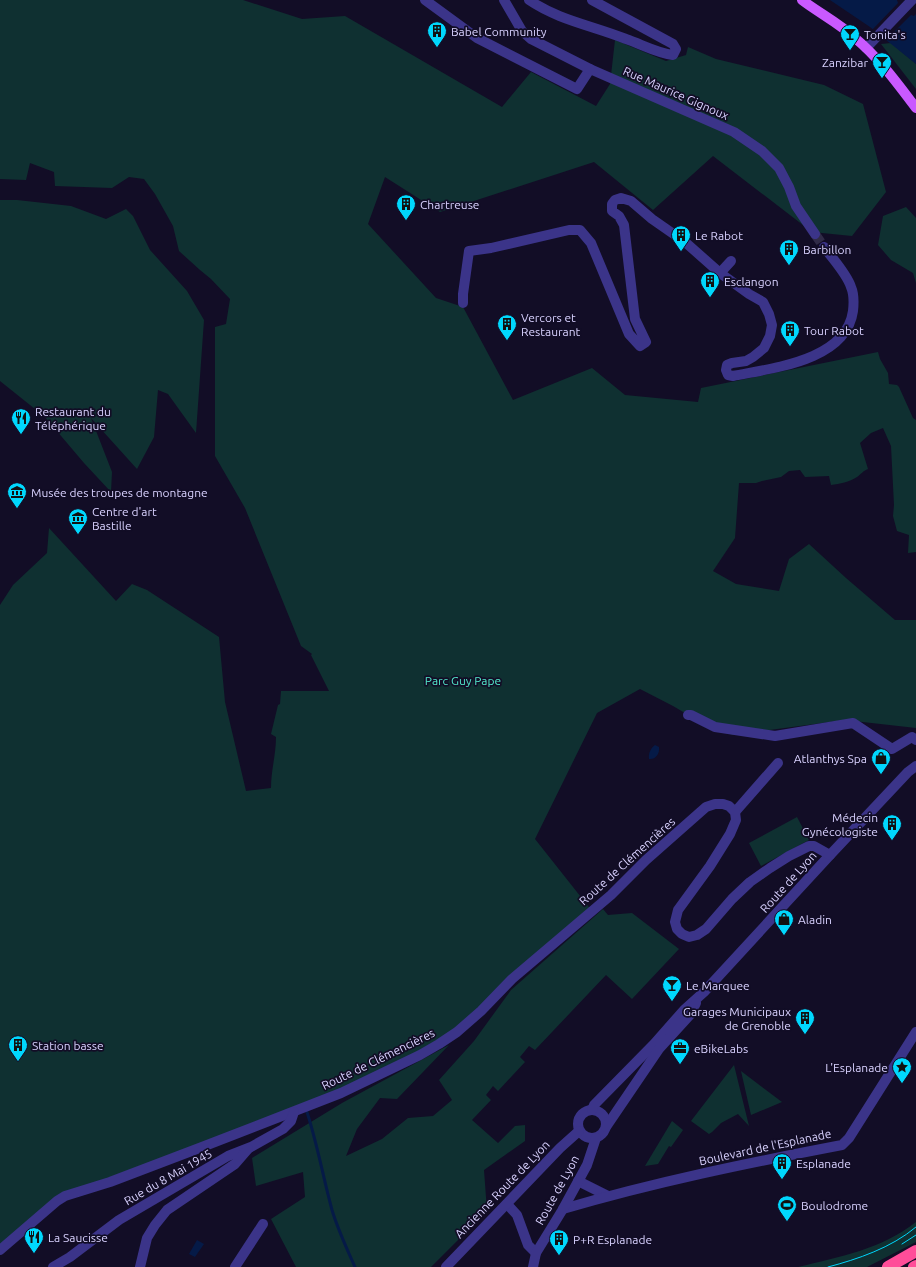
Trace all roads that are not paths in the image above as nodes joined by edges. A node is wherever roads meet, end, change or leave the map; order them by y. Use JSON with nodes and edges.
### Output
{"nodes":[{"id":1,"x":425,"y":0,"type":"edge"},
{"id":2,"x":504,"y":0,"type":"edge"},
{"id":3,"x":530,"y":0,"type":"edge"},
{"id":4,"x":592,"y":0,"type":"edge"},
{"id":5,"x":802,"y":0,"type":"edge"},
{"id":6,"x":912,"y":0,"type":"edge"},
{"id":7,"x":866,"y":48,"type":"junction"},
{"id":8,"x":590,"y":69,"type":"junction"},
{"id":9,"x":916,"y":108,"type":"edge"},
{"id":10,"x":815,"y":234,"type":"tunnel mouth"},
{"id":11,"x":824,"y":247,"type":"tunnel mouth"},
{"id":12,"x":731,"y":261,"type":"dead end"},
{"id":13,"x":720,"y":273,"type":"junction"},
{"id":14,"x":463,"y":303,"type":"dead end"},
{"id":15,"x":688,"y":715,"type":"dead end"},
{"id":16,"x":916,"y":740,"type":"edge"},
{"id":17,"x":778,"y":763,"type":"dead end"},
{"id":18,"x":916,"y":766,"type":"edge"},
{"id":19,"x":734,"y":812,"type":"junction"},
{"id":20,"x":830,"y":855,"type":"junction"},
{"id":21,"x":697,"y":999,"type":"junction"},
{"id":22,"x":916,"y":1032,"type":"edge"},
{"id":23,"x":592,"y":1110,"type":"junction"},
{"id":24,"x":294,"y":1112,"type":"junction"},
{"id":25,"x":606,"y":1127,"type":"junction"},
{"id":26,"x":579,"y":1131,"type":"junction"},
{"id":27,"x":596,"y":1138,"type":"junction"},
{"id":28,"x":251,"y":1147,"type":"junction"},
{"id":29,"x":578,"y":1181,"type":"junction"},
{"id":30,"x":608,"y":1196,"type":"junction"},
{"id":31,"x":507,"y":1204,"type":"junction"},
{"id":32,"x":563,"y":1209,"type":"junction"},
{"id":33,"x":263,"y":1224,"type":"dead end"},
{"id":34,"x":0,"y":1250,"type":"edge"},
{"id":35,"x":916,"y":1251,"type":"edge"},
{"id":36,"x":536,"y":1253,"type":"junction"},
{"id":37,"x":54,"y":1267,"type":"edge"},
{"id":38,"x":140,"y":1267,"type":"edge"},
{"id":39,"x":235,"y":1267,"type":"edge"},
{"id":40,"x":446,"y":1267,"type":"edge"},
{"id":41,"x":533,"y":1267,"type":"edge"},
{"id":42,"x":888,"y":1267,"type":"edge"}],
"edges":[{"from":1,"to":8,"type":"street"},
{"from":2,"to":8,"type":"street","name":"Rue Maurice Gignoux"},
{"from":3,"to":4,"type":"street"},
{"from":5,"to":7,"type":"main road"},
{"from":6,"to":7,"type":"street"},
{"from":7,"to":9,"type":"main road"},
{"from":8,"to":10,"type":"street","name":"Rue Maurice Gignoux"},
{"from":11,"to":13,"type":"street"},
{"from":12,"to":13,"type":"street"},
{"from":13,"to":14,"type":"street"},
{"from":15,"to":16,"type":"street"},
{"from":17,"to":19,"type":"street"},
{"from":18,"to":20,"type":"street","name":"Route de Lyon"},
{"from":19,"to":20,"type":"street"},
{"from":19,"to":24,"type":"street","name":"Route de Clémencières"},
{"from":20,"to":21,"type":"street","name":"Route de Lyon"},
{"from":21,"to":23,"type":"street"},
{"from":21,"to":25,"type":"street"},
{"from":22,"to":30,"type":"street","name":"Boulevard de l'Esplanade"},
{"from":23,"to":25,"type":"street"},
{"from":23,"to":26,"type":"street"},
{"from":24,"to":28,"type":"street","name":"Rue du 8 Mai 1945"},
{"from":24,"to":34,"type":"street","name":"Route de Clémencières"},
{"from":25,"to":27,"type":"street"},
{"from":26,"to":27,"type":"street"},
{"from":26,"to":31,"type":"street","name":"Ancienne Route de Lyon"},
{"from":27,"to":29,"type":"street","name":"Route de Lyon"},
{"from":28,"to":37,"type":"street","name":"Rue du 8 Mai 1945"},
{"from":28,"to":38,"type":"street"},
{"from":29,"to":30,"type":"street"},
{"from":29,"to":32,"type":"street","name":"Route de Lyon"},
{"from":30,"to":32,"type":"street","name":"Boulevard de l'Esplanade"},
{"from":31,"to":36,"type":"street","name":"Route de Lyon"},
{"from":31,"to":40,"type":"street","name":"Ancienne Route de Lyon"},
{"from":32,"to":36,"type":"street","name":"Route de Lyon"},
{"from":33,"to":39,"type":"street"},
{"from":35,"to":42,"type":"highway"},
{"from":36,"to":41,"type":"street","name":"Route de Lyon"}]}
